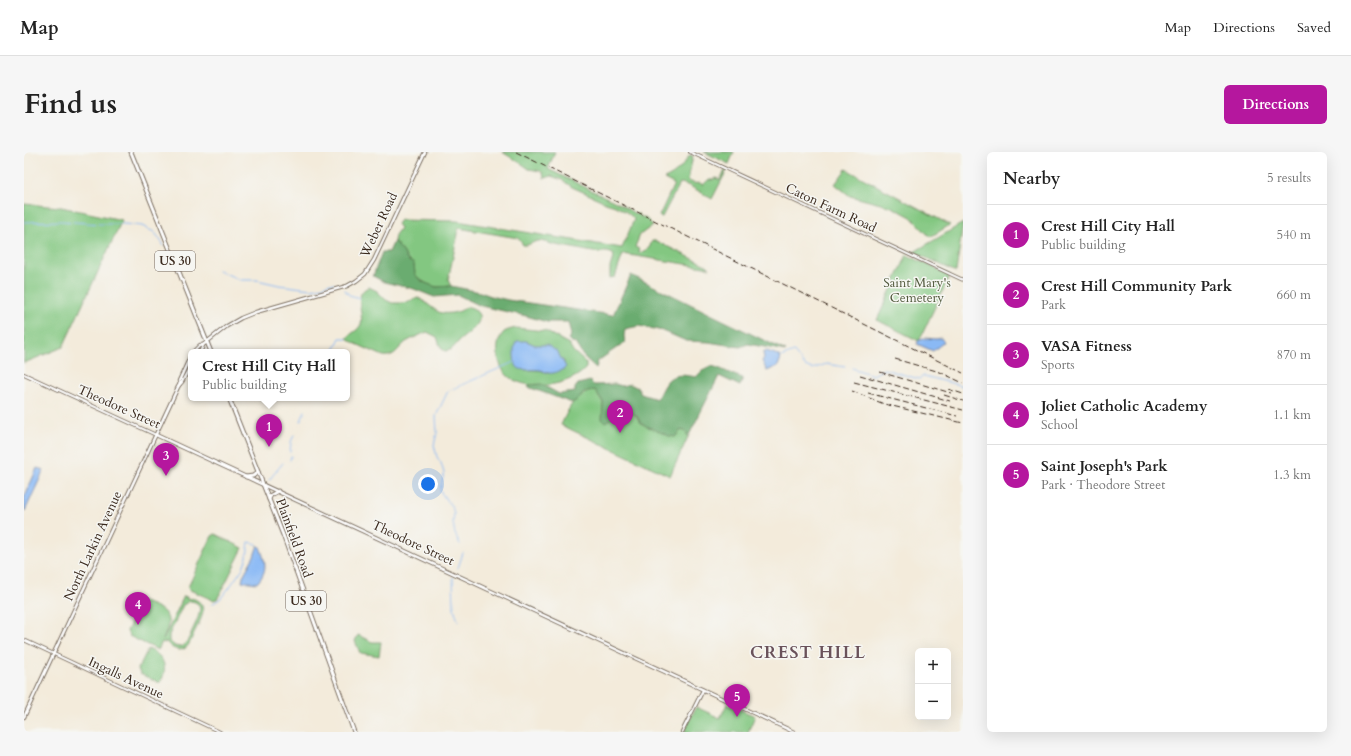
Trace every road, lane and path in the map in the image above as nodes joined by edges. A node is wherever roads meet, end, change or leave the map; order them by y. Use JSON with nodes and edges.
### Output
{"nodes":[{"id":1,"x":131,"y":152,"type":"edge"},
{"id":2,"x":425,"y":152,"type":"edge"},
{"id":3,"x":690,"y":152,"type":"edge"},
{"id":4,"x":963,"y":280,"type":"edge"},
{"id":5,"x":207,"y":342,"type":"junction"},
{"id":6,"x":203,"y":345,"type":"junction"},
{"id":7,"x":196,"y":349,"type":"edge"},
{"id":8,"x":202,"y":349,"type":"edge"},
{"id":9,"x":210,"y":349,"type":"edge"},
{"id":10,"x":188,"y":362,"type":"edge"},
{"id":11,"x":188,"y":371,"type":"edge"},
{"id":12,"x":24,"y":374,"type":"edge"},
{"id":13,"x":180,"y":384,"type":"junction"},
{"id":14,"x":230,"y":401,"type":"edge"},
{"id":15,"x":156,"y":435,"type":"junction"},
{"id":16,"x":258,"y":472,"type":"junction"},
{"id":17,"x":246,"y":477,"type":"junction"},
{"id":18,"x":264,"y":485,"type":"junction"},
{"id":19,"x":278,"y":491,"type":"junction"},
{"id":20,"x":269,"y":500,"type":"junction"},
{"id":21,"x":24,"y":640,"type":"edge"},
{"id":22,"x":53,"y":654,"type":"junction"},
{"id":23,"x":703,"y":690,"type":"junction"},
{"id":24,"x":24,"y":717,"type":"edge"},
{"id":25,"x":220,"y":732,"type":"edge"},
{"id":26,"x":354,"y":732,"type":"edge"},
{"id":27,"x":682,"y":732,"type":"edge"},
{"id":28,"x":794,"y":732,"type":"edge"}],
"edges":[{"from":1,"to":5,"type":"main road","number":"US 30"},
{"from":2,"to":5,"type":"main road","name":"Weber Road"},
{"from":3,"to":4,"type":"street","name":"Caton Farm Road"},
{"from":5,"to":6,"type":"main road"},
{"from":5,"to":9,"type":"main road","number":"US 30"},
{"from":6,"to":7,"type":"main road"},
{"from":6,"to":8,"type":"main road"},
{"from":10,"to":13,"type":"main road","name":"North Larkin Avenue"},
{"from":11,"to":13,"type":"main road","name":"North Larkin Avenue"},
{"from":12,"to":15,"type":"street","name":"Theodore Street"},
{"from":13,"to":15,"type":"main road","name":"North Larkin Avenue"},
{"from":14,"to":16,"type":"main road","name":"Plainfield Road","number":"US 30"},
{"from":15,"to":17,"type":"main road","name":"Theodore Street"},
{"from":15,"to":22,"type":"main road","name":"North Larkin Avenue"},
{"from":16,"to":17,"type":"main road"},
{"from":16,"to":18,"type":"main road","name":"Plainfield Road","number":"US 30"},
{"from":17,"to":18,"type":"main road","name":"Theodore Street"},
{"from":18,"to":19,"type":"main road","name":"Theodore Street"},
{"from":18,"to":20,"type":"main road","name":"Plainfield Road","number":"US 30"},
{"from":19,"to":20,"type":"main road"},
{"from":19,"to":23,"type":"main road","name":"Theodore Street"},
{"from":20,"to":26,"type":"main road","name":"Plainfield Road","number":"US 30"},
{"from":21,"to":22,"type":"street","name":"Ingalls Avenue"},
{"from":22,"to":24,"type":"main road","name":"North Larkin Avenue"},
{"from":22,"to":25,"type":"street","name":"Ingalls Avenue"},
{"from":23,"to":27,"type":"main road"},
{"from":23,"to":28,"type":"main road","name":"Theodore Street"}]}
